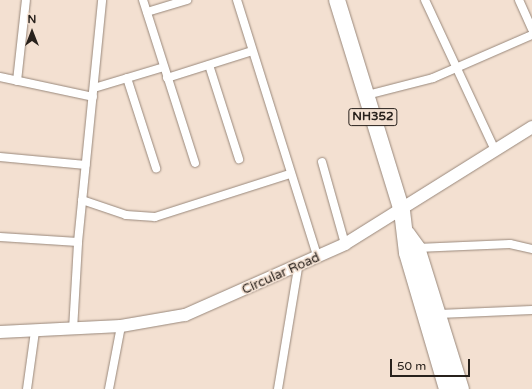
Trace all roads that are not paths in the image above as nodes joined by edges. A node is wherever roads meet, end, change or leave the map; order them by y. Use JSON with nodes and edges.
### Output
{"nodes":[{"id":1,"x":26,"y":0,"type":"edge"},
{"id":2,"x":102,"y":0,"type":"edge"},
{"id":3,"x":143,"y":0,"type":"edge"},
{"id":4,"x":187,"y":0,"type":"edge"},
{"id":5,"x":237,"y":0,"type":"edge"},
{"id":6,"x":337,"y":0,"type":"edge"},
{"id":7,"x":426,"y":0,"type":"edge"},
{"id":8,"x":519,"y":0,"type":"edge"},
{"id":9,"x":147,"y":12,"type":"junction"},
{"id":10,"x":532,"y":29,"type":"edge"},
{"id":11,"x":532,"y":35,"type":"edge"},
{"id":12,"x":252,"y":51,"type":"junction"},
{"id":13,"x":209,"y":65,"type":"junction"},
{"id":14,"x":164,"y":67,"type":"junction"},
{"id":15,"x":456,"y":68,"type":"junction"},
{"id":16,"x":0,"y":78,"type":"edge"},
{"id":17,"x":127,"y":78,"type":"junction"},
{"id":18,"x":167,"y":78,"type":"junction"},
{"id":19,"x":17,"y":81,"type":"junction"},
{"id":20,"x":94,"y":88,"type":"junction"},
{"id":21,"x":366,"y":95,"type":"junction"},
{"id":22,"x":93,"y":97,"type":"junction"},
{"id":23,"x":532,"y":127,"type":"edge"},
{"id":24,"x":495,"y":150,"type":"junction"},
{"id":25,"x":0,"y":157,"type":"edge"},
{"id":26,"x":238,"y":159,"type":"dead end"},
{"id":27,"x":322,"y":162,"type":"dead end"},
{"id":28,"x":195,"y":163,"type":"dead end"},
{"id":29,"x":86,"y":165,"type":"junction"},
{"id":30,"x":156,"y":168,"type":"dead end"},
{"id":31,"x":290,"y":174,"type":"junction"},
{"id":32,"x":82,"y":200,"type":"junction"},
{"id":33,"x":402,"y":211,"type":"junction"},
{"id":34,"x":407,"y":234,"type":"junction"},
{"id":35,"x":0,"y":237,"type":"edge"},
{"id":36,"x":78,"y":242,"type":"junction"},
{"id":37,"x":345,"y":244,"type":"junction"},
{"id":38,"x":417,"y":248,"type":"junction"},
{"id":39,"x":532,"y":249,"type":"edge"},
{"id":40,"x":318,"y":258,"type":"junction"},
{"id":41,"x":298,"y":268,"type":"junction"},
{"id":42,"x":532,"y":310,"type":"edge"},
{"id":43,"x":439,"y":314,"type":"junction"},
{"id":44,"x":121,"y":326,"type":"junction"},
{"id":45,"x":73,"y":330,"type":"junction"},
{"id":46,"x":35,"y":331,"type":"junction"},
{"id":47,"x":0,"y":332,"type":"edge"},
{"id":48,"x":27,"y":389,"type":"edge"},
{"id":49,"x":109,"y":389,"type":"edge"},
{"id":50,"x":278,"y":389,"type":"edge"},
{"id":51,"x":447,"y":389,"type":"edge"},
{"id":52,"x":461,"y":389,"type":"edge"}],
"edges":[{"from":1,"to":19,"type":"street"},
{"from":2,"to":20,"type":"street"},
{"from":3,"to":9,"type":"street"},
{"from":4,"to":9,"type":"street"},
{"from":5,"to":12,"type":"street"},
{"from":6,"to":21,"type":"highway","number":"NH352"},
{"from":7,"to":15,"type":"street"},
{"from":8,"to":10,"type":"street"},
{"from":9,"to":14,"type":"street"},
{"from":11,"to":15,"type":"street"},
{"from":12,"to":13,"type":"street"},
{"from":12,"to":31,"type":"street"},
{"from":13,"to":18,"type":"street"},
{"from":13,"to":26,"type":"street"},
{"from":14,"to":17,"type":"street"},
{"from":14,"to":18,"type":"street"},
{"from":15,"to":21,"type":"street"},
{"from":15,"to":24,"type":"street"},
{"from":16,"to":19,"type":"street"},
{"from":17,"to":20,"type":"street"},
{"from":17,"to":30,"type":"street"},
{"from":18,"to":28,"type":"street"},
{"from":19,"to":22,"type":"street"},
{"from":20,"to":22,"type":"street"},
{"from":21,"to":33,"type":"highway","number":"NH352"},
{"from":22,"to":29,"type":"street"},
{"from":23,"to":24,"type":"main road","name":"Circular Road"},
{"from":24,"to":33,"type":"main road","name":"Circular Road"},
{"from":25,"to":29,"type":"street"},
{"from":27,"to":37,"type":"street"},
{"from":29,"to":32,"type":"street"},
{"from":31,"to":32,"type":"street"},
{"from":31,"to":40,"type":"street"},
{"from":32,"to":36,"type":"street"},
{"from":33,"to":34,"type":"highway","number":"NH352"},
{"from":33,"to":37,"type":"main road","name":"Circular Road"},
{"from":34,"to":38,"type":"highway","number":"NH352"},
{"from":34,"to":51,"type":"highway","number":"NH352"},
{"from":35,"to":36,"type":"street"},
{"from":36,"to":45,"type":"street"},
{"from":37,"to":40,"type":"main road","name":"Circular Road"},
{"from":38,"to":39,"type":"street"},
{"from":38,"to":43,"type":"highway","number":"NH352"},
{"from":40,"to":41,"type":"main road","name":"Circular Road"},
{"from":41,"to":44,"type":"main road","name":"Circular Road"},
{"from":41,"to":50,"type":"street"},
{"from":42,"to":43,"type":"street"},
{"from":43,"to":52,"type":"highway","number":"NH352"},
{"from":44,"to":45,"type":"main road","name":"Circular Road"},
{"from":44,"to":49,"type":"street"},
{"from":45,"to":46,"type":"main road","name":"Circular Road"},
{"from":46,"to":47,"type":"main road","name":"Circular Road"},
{"from":46,"to":48,"type":"street"}]}
